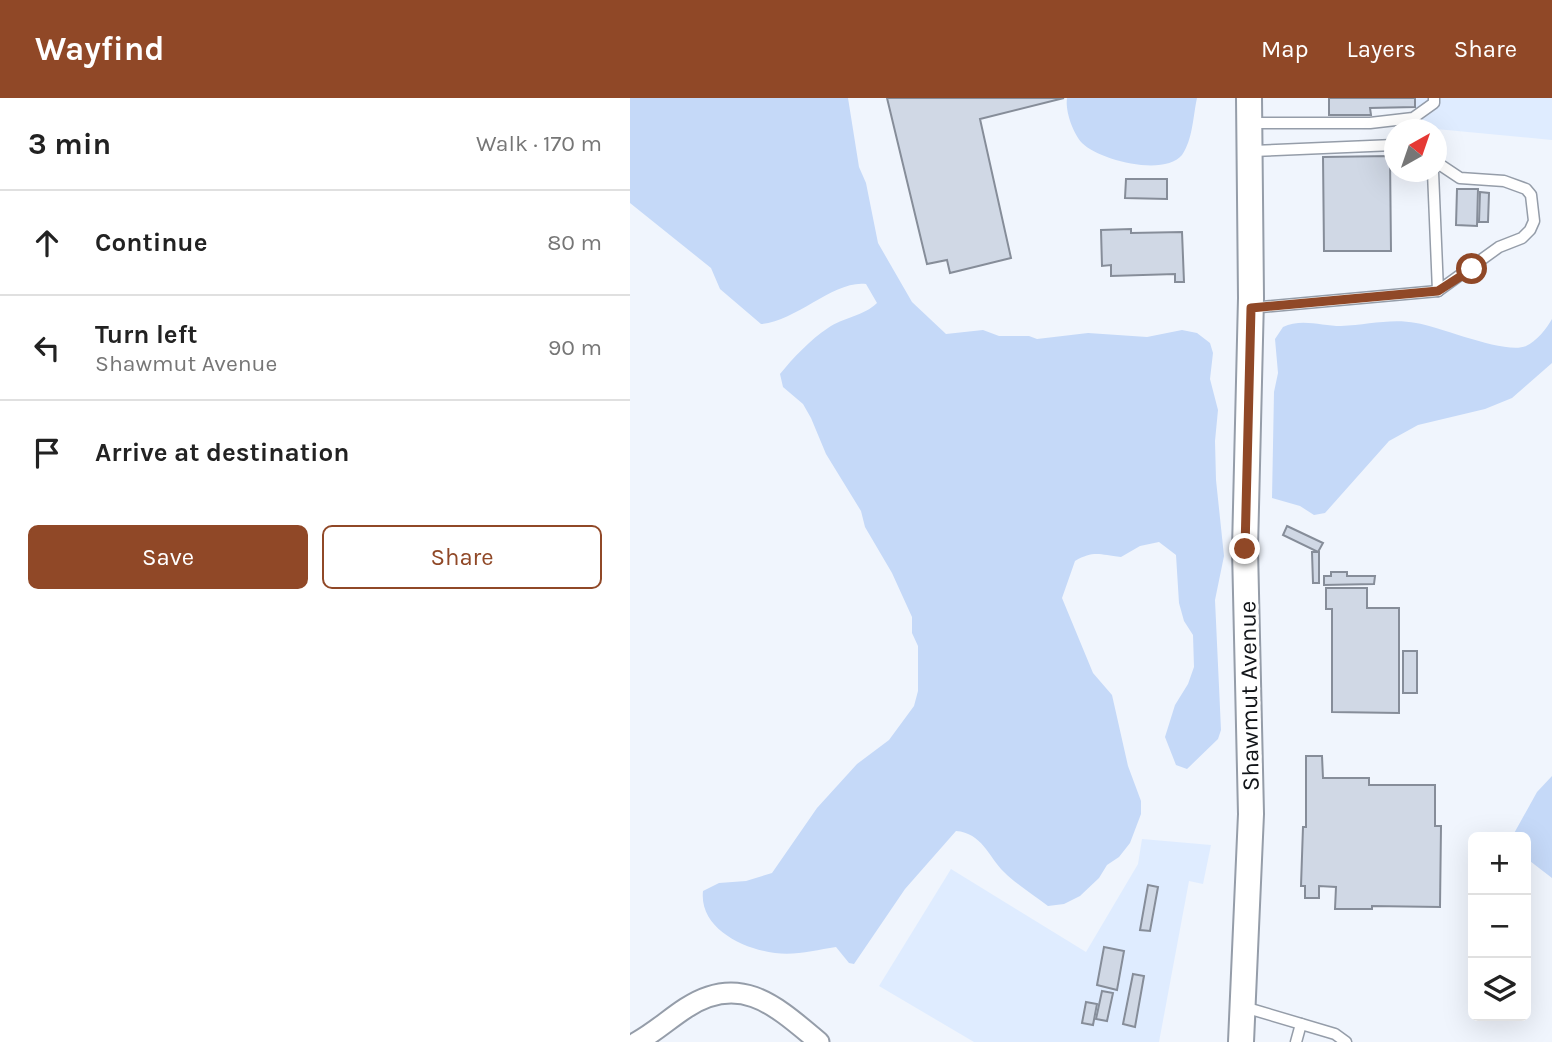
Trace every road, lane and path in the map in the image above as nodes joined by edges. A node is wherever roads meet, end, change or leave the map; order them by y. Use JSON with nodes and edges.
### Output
{"nodes":[{"id":1,"x":1249,"y":98,"type":"edge"},
{"id":2,"x":1434,"y":98,"type":"edge"},
{"id":3,"x":1249,"y":123,"type":"junction"},
{"id":4,"x":1384,"y":146,"type":"edge"},
{"id":5,"x":1249,"y":152,"type":"junction"},
{"id":6,"x":1447,"y":169,"type":"edge"},
{"id":7,"x":1433,"y":182,"type":"edge"},
{"id":8,"x":1438,"y":291,"type":"junction"},
{"id":9,"x":1251,"y":308,"type":"junction"},
{"id":10,"x":1244,"y":1007,"type":"junction"},
{"id":11,"x":1301,"y":1024,"type":"junction"},
{"id":12,"x":637,"y":1042,"type":"edge"},
{"id":13,"x":819,"y":1042,"type":"edge"},
{"id":14,"x":1241,"y":1042,"type":"edge"},
{"id":15,"x":1296,"y":1042,"type":"edge"},
{"id":16,"x":1346,"y":1042,"type":"edge"}],
"edges":[{"from":1,"to":3,"type":"street","name":"Shawmut Avenue"},
{"from":2,"to":3,"type":"lane"},
{"from":3,"to":5,"type":"street","name":"Shawmut Avenue"},
{"from":4,"to":5,"type":"lane"},
{"from":5,"to":9,"type":"street","name":"Shawmut Avenue"},
{"from":6,"to":8,"type":"lane"},
{"from":7,"to":8,"type":"lane"},
{"from":8,"to":9,"type":"lane"},
{"from":9,"to":10,"type":"street","name":"Shawmut Avenue"},
{"from":10,"to":11,"type":"lane"},
{"from":10,"to":14,"type":"street","name":"Shawmut Avenue"},
{"from":11,"to":15,"type":"lane"},
{"from":11,"to":16,"type":"lane"},
{"from":12,"to":13,"type":"street"}]}
